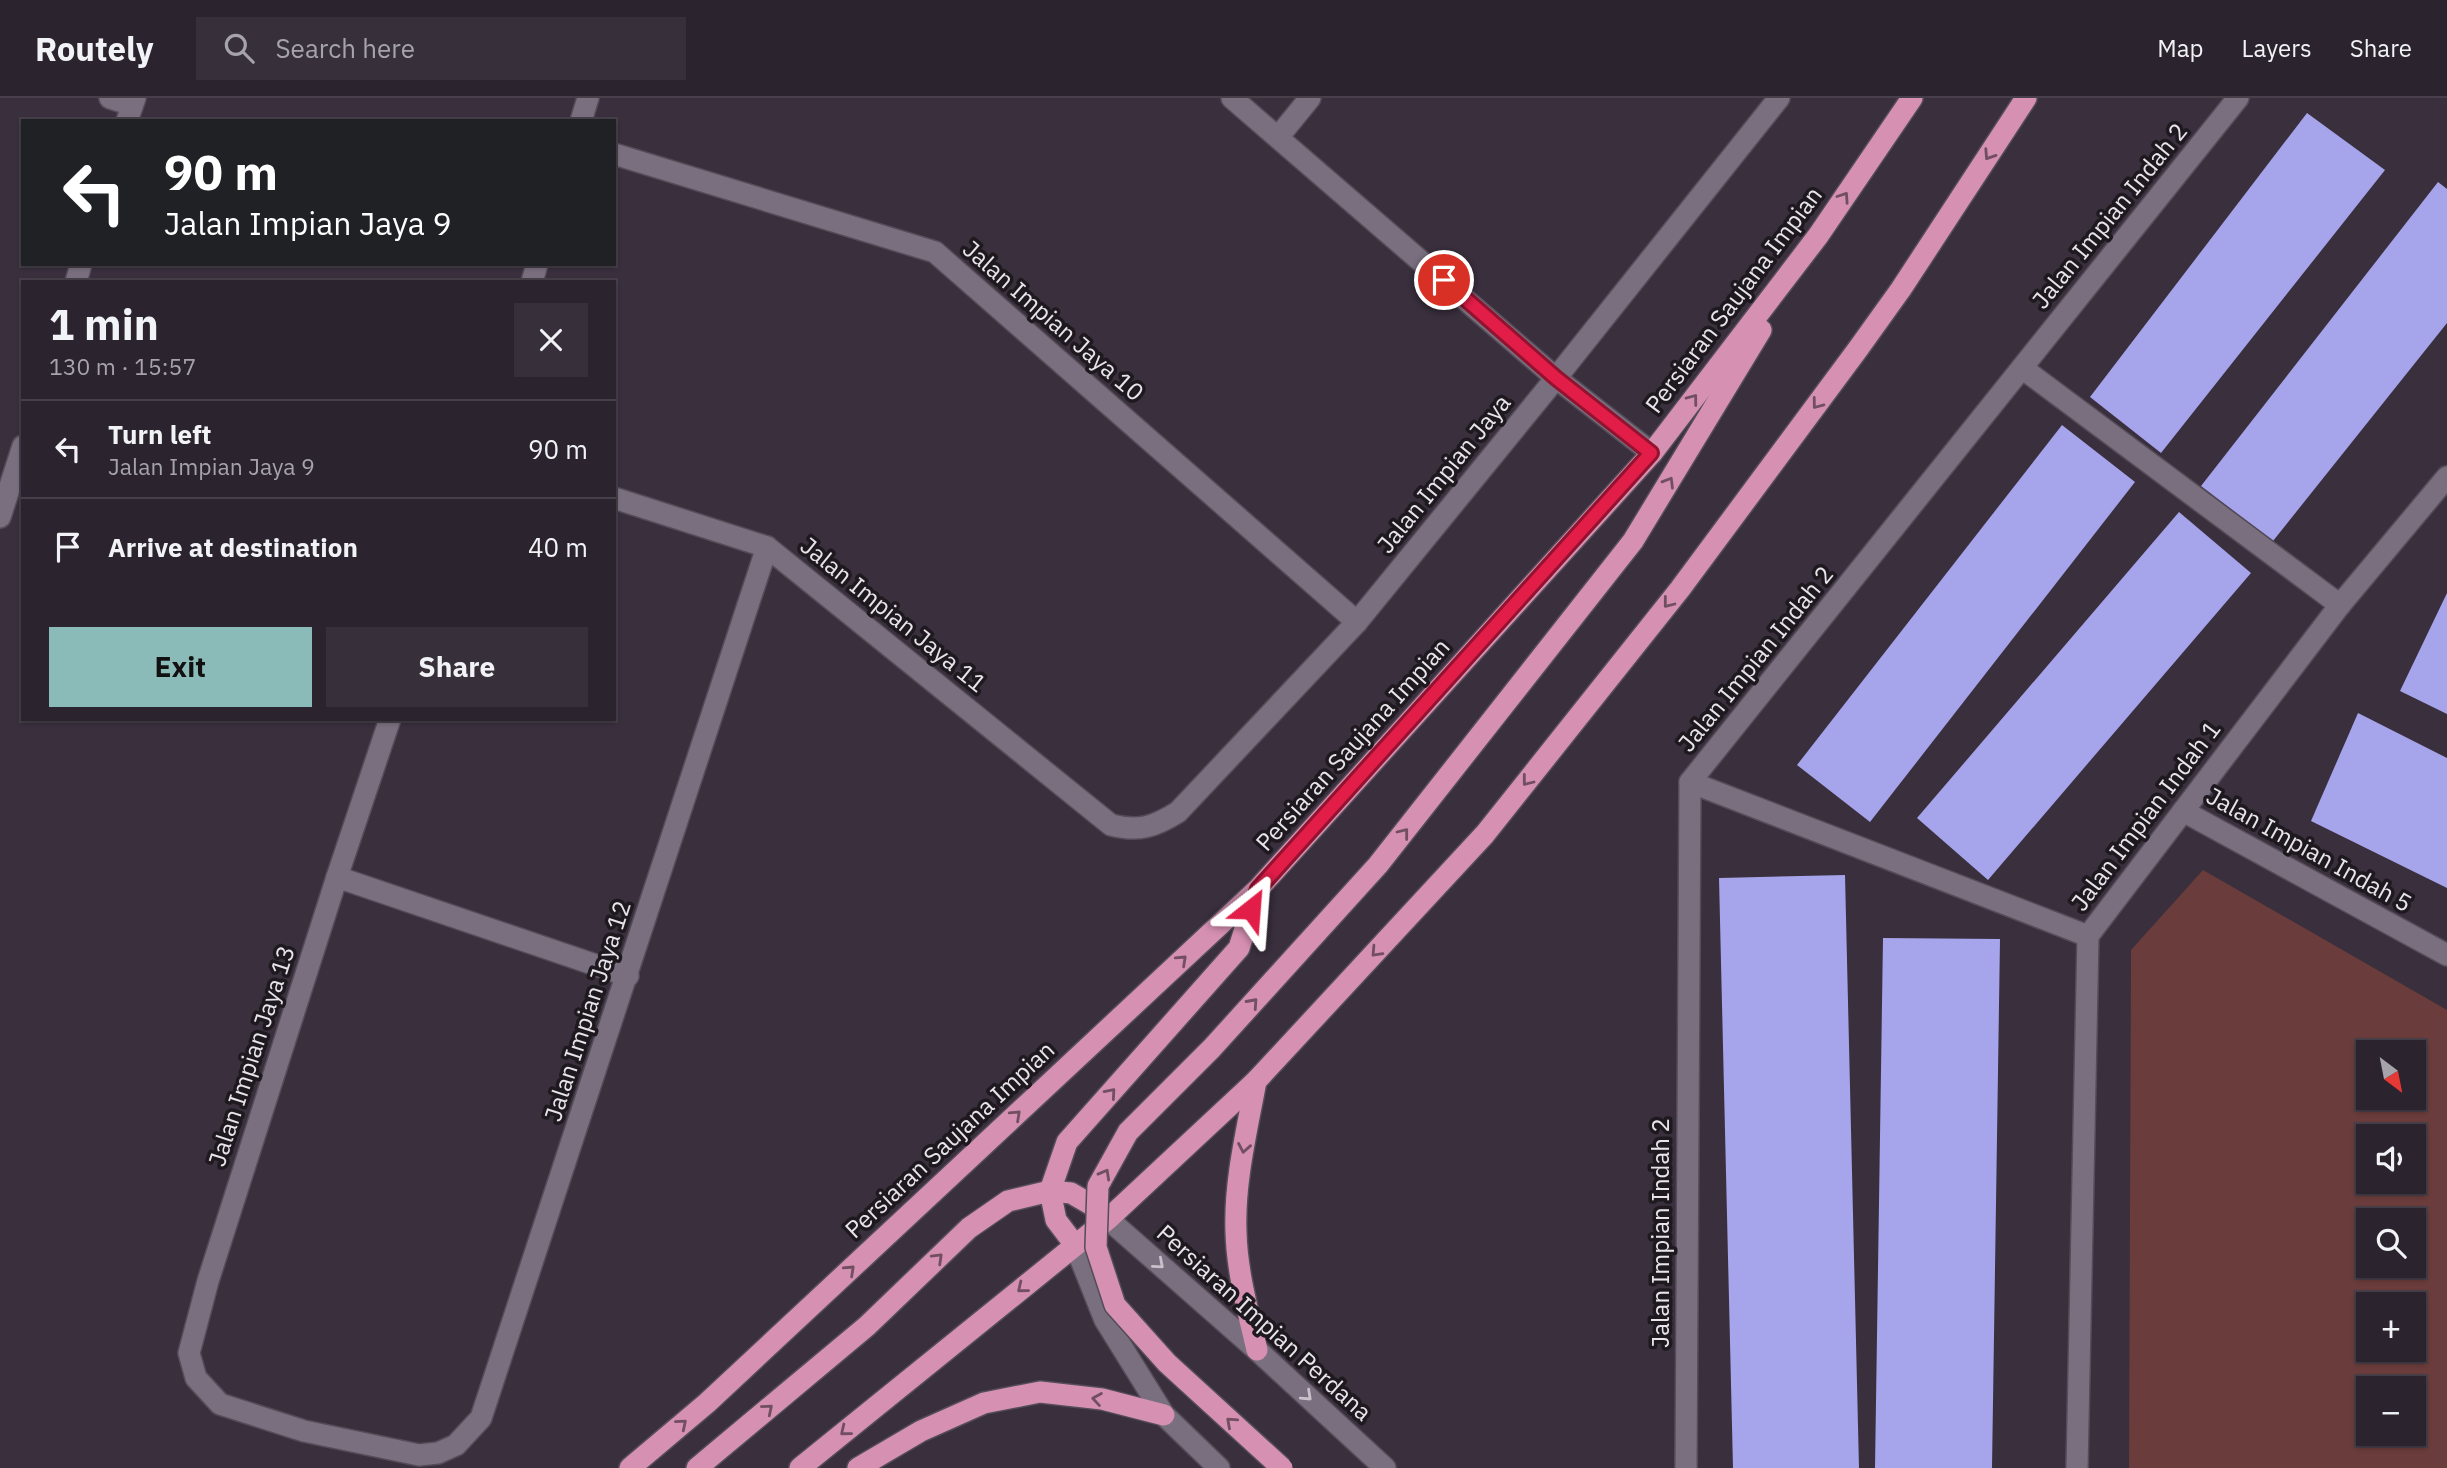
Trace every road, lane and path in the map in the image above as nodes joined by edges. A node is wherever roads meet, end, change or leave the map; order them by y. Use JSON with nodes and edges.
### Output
{"nodes":[{"id":1,"x":110,"y":98,"type":"edge"},
{"id":2,"x":588,"y":98,"type":"edge"},
{"id":3,"x":1232,"y":98,"type":"edge"},
{"id":4,"x":1310,"y":98,"type":"edge"},
{"id":5,"x":1779,"y":98,"type":"edge"},
{"id":6,"x":1912,"y":98,"type":"edge"},
{"id":7,"x":2026,"y":98,"type":"edge"},
{"id":8,"x":2238,"y":98,"type":"edge"},
{"id":9,"x":132,"y":108,"type":"edge"},
{"id":10,"x":581,"y":119,"type":"edge"},
{"id":11,"x":1279,"y":136,"type":"junction"},
{"id":12,"x":616,"y":155,"type":"edge"},
{"id":13,"x":1818,"y":236,"type":"junction"},
{"id":14,"x":2022,"y":368,"type":"junction"},
{"id":15,"x":1556,"y":378,"type":"junction"},
{"id":16,"x":21,"y":452,"type":"edge"},
{"id":17,"x":1651,"y":453,"type":"junction"},
{"id":18,"x":2444,"y":486,"type":"edge"},
{"id":19,"x":616,"y":499,"type":"edge"},
{"id":20,"x":0,"y":517,"type":"edge"},
{"id":21,"x":767,"y":547,"type":"junction"},
{"id":22,"x":2340,"y":605,"type":"junction"},
{"id":23,"x":1357,"y":622,"type":"junction"},
{"id":24,"x":389,"y":721,"type":"edge"},
{"id":25,"x":1690,"y":782,"type":"junction"},
{"id":26,"x":2183,"y":811,"type":"junction"},
{"id":27,"x":1111,"y":825,"type":"joint"},
{"id":28,"x":337,"y":877,"type":"junction"},
{"id":29,"x":1258,"y":889,"type":"junction"},
{"id":30,"x":2088,"y":936,"type":"junction"},
{"id":31,"x":2447,"y":955,"type":"edge"},
{"id":32,"x":628,"y":976,"type":"junction"},
{"id":33,"x":1256,"y":1081,"type":"junction"},
{"id":34,"x":1051,"y":1191,"type":"junction"},
{"id":35,"x":1108,"y":1219,"type":"junction"},
{"id":36,"x":1075,"y":1245,"type":"junction"},
{"id":37,"x":1257,"y":1349,"type":"junction"},
{"id":38,"x":1164,"y":1415,"type":"junction"},
{"id":39,"x":418,"y":1455,"type":"joint"},
{"id":40,"x":630,"y":1468,"type":"edge"},
{"id":41,"x":697,"y":1468,"type":"edge"},
{"id":42,"x":800,"y":1468,"type":"edge"},
{"id":43,"x":858,"y":1468,"type":"edge"},
{"id":44,"x":1219,"y":1468,"type":"edge"},
{"id":45,"x":1282,"y":1468,"type":"edge"},
{"id":46,"x":1385,"y":1468,"type":"edge"},
{"id":47,"x":1686,"y":1468,"type":"edge"},
{"id":48,"x":2077,"y":1468,"type":"edge"}],
"edges":[{"from":1,"to":9,"type":"street"},
{"from":2,"to":10,"type":"street"},
{"from":3,"to":11,"type":"street"},
{"from":4,"to":11,"type":"street"},
{"from":5,"to":15,"type":"street","name":"Jalan Impian Jaya"},
{"from":13,"to":6,"type":"highway","name":"Persiaran Saujana Impian","one_way":true},
{"from":7,"to":33,"type":"highway","one_way":true},
{"from":8,"to":14,"type":"street","name":"Jalan Impian Indah 2"},
{"from":11,"to":15,"type":"street"},
{"from":12,"to":23,"type":"street","name":"Jalan Impian Jaya 10"},
{"from":17,"to":13,"type":"highway","name":"Persiaran Saujana Impian","one_way":true},
{"from":45,"to":13,"type":"highway","one_way":true,"bridge":true},
{"from":14,"to":22,"type":"street"},
{"from":14,"to":25,"type":"street","name":"Jalan Impian Indah 2"},
{"from":15,"to":17,"type":"street"},
{"from":15,"to":23,"type":"street","name":"Jalan Impian Jaya"},
{"from":16,"to":20,"type":"street"},
{"from":17,"to":29,"type":"highway","name":"Persiaran Saujana Impian"},
{"from":18,"to":22,"type":"street","name":"Jalan Impian Indah 1"},
{"from":19,"to":21,"type":"street","name":"Jalan Impian Jaya 11"},
{"from":21,"to":27,"type":"street","name":"Jalan Impian Jaya 11"},
{"from":21,"to":32,"type":"street","name":"Jalan Impian Jaya 12"},
{"from":22,"to":26,"type":"street","name":"Jalan Impian Indah 1"},
{"from":23,"to":27,"type":"street","name":"Jalan Impian Jaya"},
{"from":24,"to":28,"type":"street","name":"Jalan Impian Jaya 13"},
{"from":25,"to":30,"type":"street"},
{"from":25,"to":47,"type":"street","name":"Jalan Impian Indah 2"},
{"from":26,"to":30,"type":"street","name":"Jalan Impian Indah 1"},
{"from":26,"to":31,"type":"street","name":"Jalan Impian Indah 5"},
{"from":28,"to":32,"type":"street"},
{"from":28,"to":39,"type":"street","name":"Jalan Impian Jaya 13"},
{"from":34,"to":29,"type":"highway","one_way":true},
{"from":40,"to":29,"type":"highway","name":"Persiaran Saujana Impian","one_way":true},
{"from":30,"to":48,"type":"street","name":"Jalan Impian Indah 1"},
{"from":32,"to":39,"type":"street","name":"Jalan Impian Jaya 12"},
{"from":33,"to":35,"type":"highway"},
{"from":33,"to":37,"type":"highway","one_way":true},
{"from":34,"to":35,"type":"highway"},
{"from":34,"to":36,"type":"highway"},
{"from":41,"to":34,"type":"highway","one_way":true},
{"from":35,"to":36,"type":"highway"},
{"from":35,"to":37,"type":"street","name":"Persiaran Impian Perdana","one_way":true},
{"from":36,"to":38,"type":"street"},
{"from":36,"to":42,"type":"highway","one_way":true},
{"from":37,"to":46,"type":"street","name":"Persiaran Impian Perdana","one_way":true},
{"from":38,"to":43,"type":"highway","one_way":true},
{"from":38,"to":44,"type":"street"}]}
